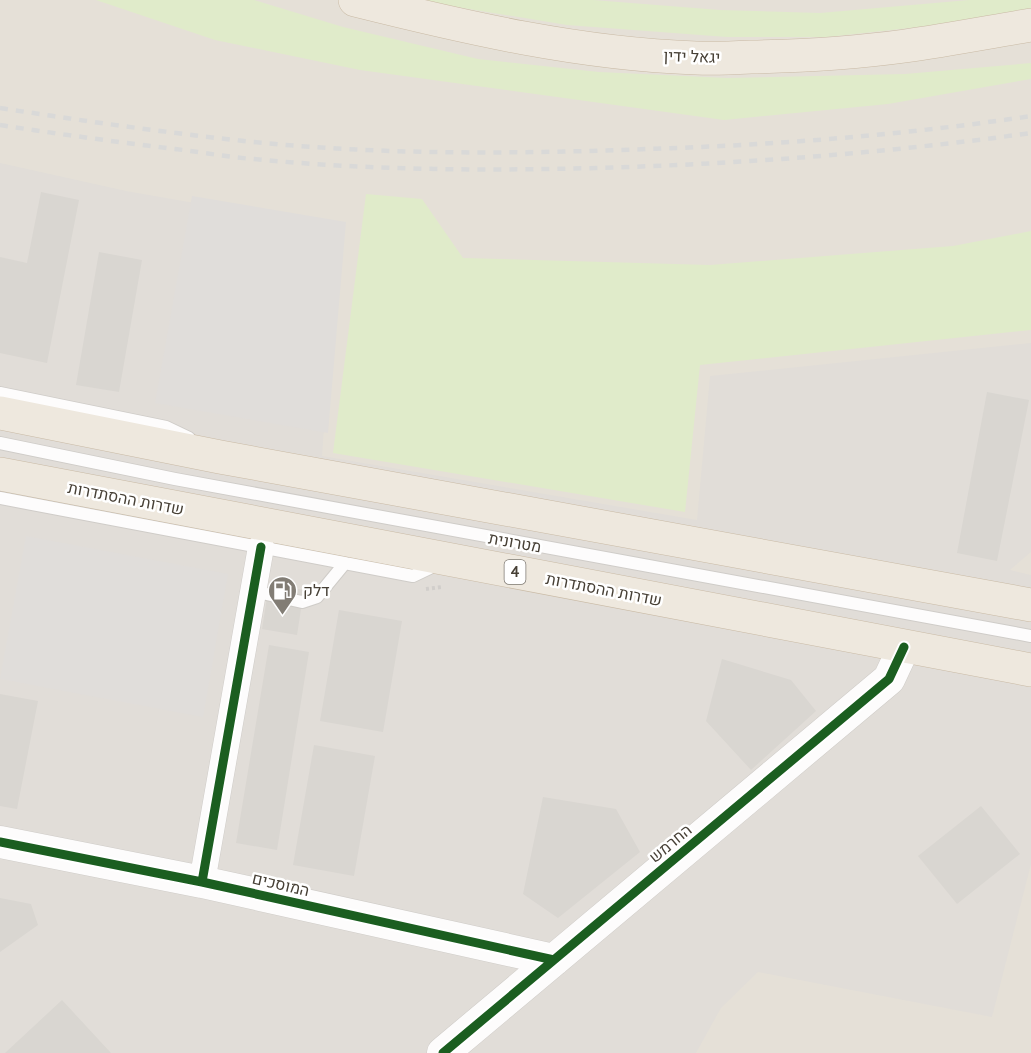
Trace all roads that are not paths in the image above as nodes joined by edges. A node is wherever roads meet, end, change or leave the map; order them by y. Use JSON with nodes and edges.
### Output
{"nodes":[{"id":1,"x":355,"y":0,"type":"edge"},
{"id":2,"x":1031,"y":25,"type":"edge"},
{"id":3,"x":0,"y":393,"type":"edge"},
{"id":4,"x":0,"y":413,"type":"edge"},
{"id":5,"x":0,"y":443,"type":"edge"},
{"id":6,"x":220,"y":457,"type":"junction"},
{"id":7,"x":0,"y":474,"type":"edge"},
{"id":8,"x":0,"y":498,"type":"edge"},
{"id":9,"x":164,"y":506,"type":"junction"},
{"id":10,"x":197,"y":536,"type":"junction"},
{"id":11,"x":261,"y":547,"type":"junction"},
{"id":12,"x":448,"y":560,"type":"junction"},
{"id":13,"x":345,"y":563,"type":"junction"},
{"id":14,"x":253,"y":591,"type":"junction"},
{"id":15,"x":1031,"y":605,"type":"edge"},
{"id":16,"x":1031,"y":636,"type":"edge"},
{"id":17,"x":904,"y":647,"type":"junction"},
{"id":18,"x":1031,"y":670,"type":"edge"},
{"id":19,"x":0,"y":843,"type":"edge"},
{"id":20,"x":202,"y":882,"type":"junction"},
{"id":21,"x":554,"y":960,"type":"junction"},
{"id":22,"x":443,"y":1053,"type":"edge"}],
"edges":[{"from":1,"to":2,"type":"highway","name":"יגאל ידין"},
{"from":3,"to":6,"type":"lane"},
{"from":4,"to":6,"type":"highway"},
{"from":5,"to":16,"type":"lane","name":"מטרונית"},
{"from":6,"to":15,"type":"highway"},
{"from":7,"to":9,"type":"highway","name":"שדרות ההסתדרות","number":"4"},
{"from":8,"to":10,"type":"lane"},
{"from":9,"to":10,"type":"lane"},
{"from":9,"to":12,"type":"highway","name":"שדרות ההסתדרות","number":"4"},
{"from":10,"to":11,"type":"lane"},
{"from":11,"to":13,"type":"lane"},
{"from":11,"to":14,"type":"street"},
{"from":12,"to":13,"type":"lane"},
{"from":12,"to":17,"type":"highway","name":"שדרות ההסתדרות","number":"4"},
{"from":13,"to":14,"type":"lane"},
{"from":14,"to":20,"type":"street"},
{"from":17,"to":18,"type":"highway","name":"שדרות ההסתדרות","number":"4"},
{"from":17,"to":21,"type":"street","name":"החרמש"},
{"from":19,"to":20,"type":"street","name":"המוסכים"},
{"from":20,"to":21,"type":"street","name":"המוסכים"},
{"from":21,"to":22,"type":"street","name":"החרמש"}]}
